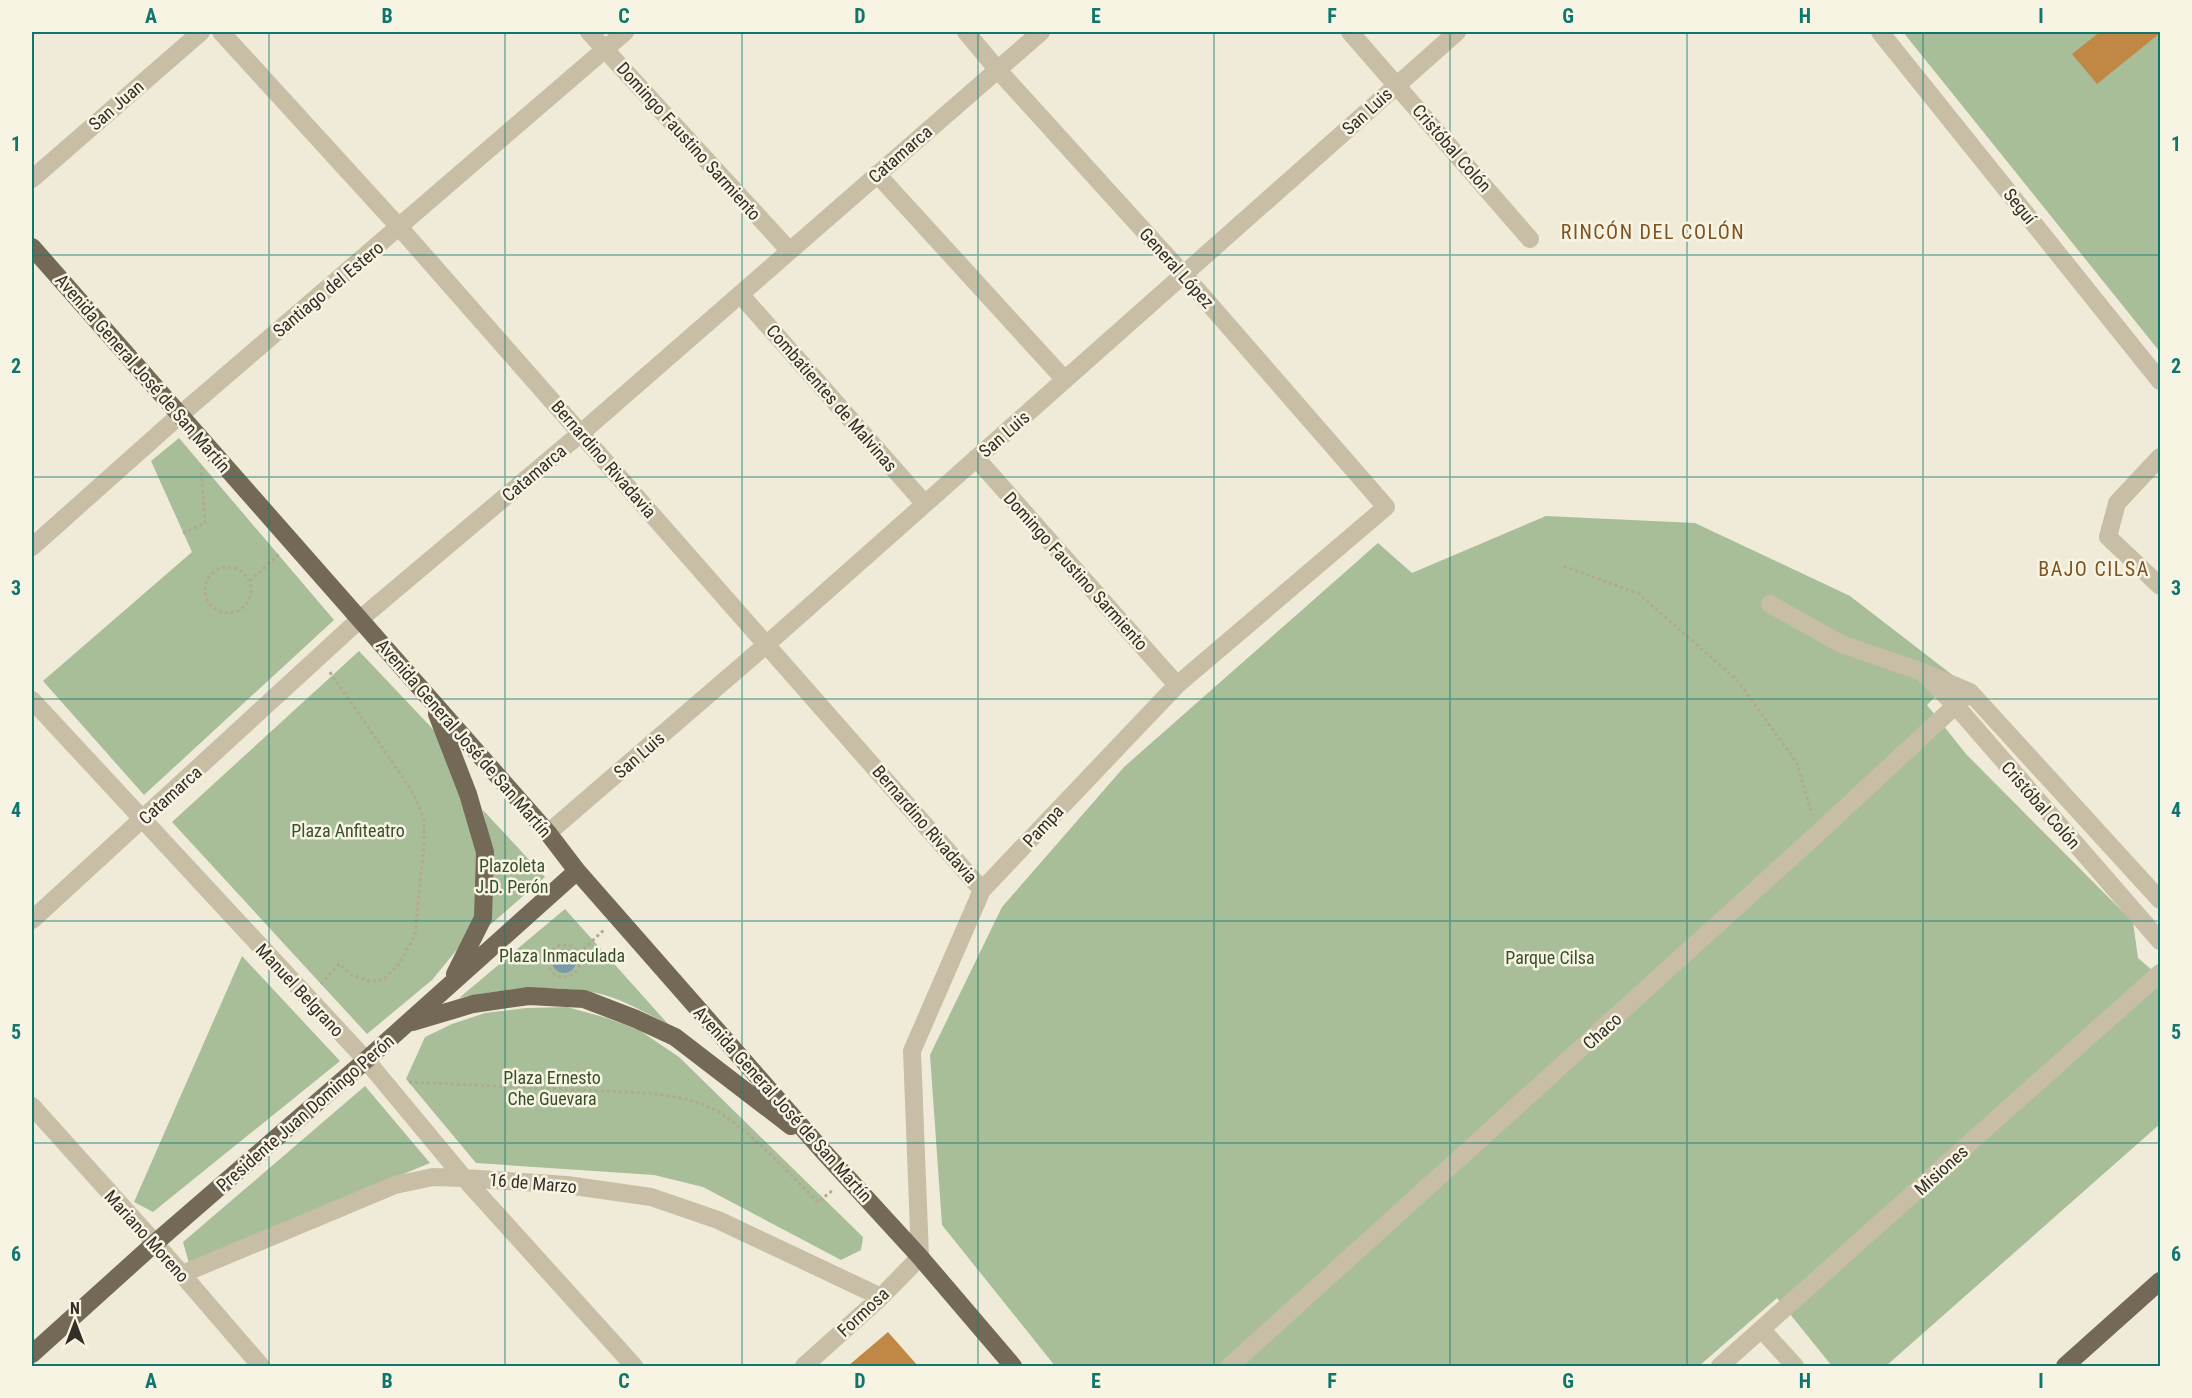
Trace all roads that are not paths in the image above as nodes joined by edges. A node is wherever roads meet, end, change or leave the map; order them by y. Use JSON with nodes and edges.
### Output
{"nodes":[{"id":1,"x":201,"y":32,"type":"edge"},
{"id":2,"x":221,"y":32,"type":"edge"},
{"id":3,"x":590,"y":32,"type":"edge"},
{"id":4,"x":625,"y":32,"type":"edge"},
{"id":5,"x":966,"y":32,"type":"edge"},
{"id":6,"x":1041,"y":32,"type":"edge"},
{"id":7,"x":1350,"y":32,"type":"edge"},
{"id":8,"x":1457,"y":32,"type":"edge"},
{"id":9,"x":1880,"y":32,"type":"edge"},
{"id":10,"x":605,"y":49,"type":"junction"},
{"id":11,"x":997,"y":69,"type":"junction"},
{"id":12,"x":1397,"y":84,"type":"junction"},
{"id":13,"x":877,"y":174,"type":"junction"},
{"id":14,"x":32,"y":179,"type":"edge"},
{"id":15,"x":400,"y":228,"type":"junction"},
{"id":16,"x":1530,"y":239,"type":"dead end"},
{"id":17,"x":32,"y":247,"type":"edge"},
{"id":18,"x":789,"y":250,"type":"junction"},
{"id":19,"x":1184,"y":275,"type":"junction"},
{"id":20,"x":740,"y":294,"type":"junction"},
{"id":21,"x":1065,"y":380,"type":"junction"},
{"id":22,"x":2160,"y":381,"type":"edge"},
{"id":23,"x":180,"y":415,"type":"junction"},
{"id":24,"x":581,"y":433,"type":"junction"},
{"id":25,"x":2160,"y":456,"type":"edge"},
{"id":26,"x":976,"y":458,"type":"junction"},
{"id":27,"x":924,"y":503,"type":"junction"},
{"id":28,"x":1386,"y":507,"type":"joint"},
{"id":29,"x":32,"y":547,"type":"edge"},
{"id":30,"x":2160,"y":586,"type":"edge"},
{"id":31,"x":1770,"y":604,"type":"dead end"},
{"id":32,"x":359,"y":620,"type":"junction"},
{"id":33,"x":767,"y":644,"type":"junction"},
{"id":34,"x":1920,"y":671,"type":"junction"},
{"id":35,"x":1177,"y":684,"type":"junction"},
{"id":36,"x":1970,"y":692,"type":"junction"},
{"id":37,"x":32,"y":700,"type":"edge"},
{"id":38,"x":432,"y":701,"type":"junction"},
{"id":39,"x":1956,"y":706,"type":"junction"},
{"id":40,"x":142,"y":820,"type":"junction"},
{"id":41,"x":548,"y":833,"type":"junction"},
{"id":42,"x":578,"y":871,"type":"junction"},
{"id":43,"x":982,"y":890,"type":"junction"},
{"id":44,"x":2160,"y":900,"type":"edge"},
{"id":45,"x":32,"y":920,"type":"edge"},
{"id":46,"x":2160,"y":941,"type":"edge"},
{"id":47,"x":2160,"y":973,"type":"edge"},
{"id":48,"x":450,"y":983,"type":"junction"},
{"id":49,"x":406,"y":1024,"type":"junction"},
{"id":50,"x":366,"y":1060,"type":"junction"},
{"id":51,"x":32,"y":1106,"type":"edge"},
{"id":52,"x":822,"y":1150,"type":"junction"},
{"id":53,"x":464,"y":1178,"type":"junction"},
{"id":54,"x":155,"y":1244,"type":"junction"},
{"id":55,"x":920,"y":1257,"type":"junction"},
{"id":56,"x":182,"y":1274,"type":"junction"},
{"id":57,"x":2160,"y":1281,"type":"edge"},
{"id":58,"x":881,"y":1297,"type":"junction"},
{"id":59,"x":1762,"y":1330,"type":"junction"},
{"id":60,"x":32,"y":1354,"type":"edge"},
{"id":61,"x":261,"y":1366,"type":"edge"},
{"id":62,"x":634,"y":1366,"type":"edge"},
{"id":63,"x":804,"y":1366,"type":"edge"},
{"id":64,"x":1013,"y":1366,"type":"edge"},
{"id":65,"x":1230,"y":1366,"type":"edge"},
{"id":66,"x":1720,"y":1366,"type":"edge"},
{"id":67,"x":1795,"y":1366,"type":"edge"},
{"id":68,"x":2065,"y":1366,"type":"edge"}],
"edges":[{"from":1,"to":14,"type":"street","name":"San Juan"},
{"from":2,"to":15,"type":"street","name":"Bernardino Rivadavia"},
{"from":3,"to":10,"type":"street","name":"Domingo Faustino Sarmiento"},
{"from":4,"to":10,"type":"street","name":"Santiago del Estero"},
{"from":5,"to":11,"type":"street","name":"General López"},
{"from":6,"to":11,"type":"street","name":"Catamarca"},
{"from":7,"to":12,"type":"street","name":"Cristóbal Colón"},
{"from":8,"to":12,"type":"street","name":"San Luis"},
{"from":9,"to":22,"type":"street","name":"Seguí"},
{"from":10,"to":15,"type":"street","name":"Santiago del Estero"},
{"from":10,"to":18,"type":"street","name":"Domingo Faustino Sarmiento"},
{"from":11,"to":13,"type":"street","name":"Catamarca"},
{"from":11,"to":19,"type":"street","name":"General López"},
{"from":12,"to":16,"type":"street","name":"Cristóbal Colón"},
{"from":12,"to":19,"type":"street","name":"San Luis"},
{"from":13,"to":18,"type":"street","name":"Catamarca"},
{"from":13,"to":21,"type":"street"},
{"from":15,"to":23,"type":"street","name":"Santiago del Estero"},
{"from":15,"to":24,"type":"street","name":"Bernardino Rivadavia"},
{"from":17,"to":23,"type":"main road","name":"Avenida General José de San Martín"},
{"from":18,"to":20,"type":"street","name":"Catamarca"},
{"from":19,"to":21,"type":"street","name":"San Luis"},
{"from":19,"to":28,"type":"street","name":"General López"},
{"from":20,"to":24,"type":"street","name":"Catamarca"},
{"from":20,"to":27,"type":"street","name":"Combatientes de Malvinas"},
{"from":21,"to":26,"type":"street","name":"San Luis"},
{"from":23,"to":29,"type":"street","name":"Santiago del Estero"},
{"from":23,"to":32,"type":"main road","name":"Avenida General José de San Martín"},
{"from":24,"to":32,"type":"street","name":"Catamarca"},
{"from":24,"to":33,"type":"street","name":"Bernardino Rivadavia"},
{"from":25,"to":30,"type":"street"},
{"from":26,"to":27,"type":"street","name":"San Luis"},
{"from":26,"to":35,"type":"street","name":"Domingo Faustino Sarmiento"},
{"from":27,"to":33,"type":"street","name":"San Luis"},
{"from":28,"to":35,"type":"street","name":"Pampa"},
{"from":31,"to":34,"type":"street","name":"Cristóbal Colón"},
{"from":32,"to":38,"type":"main road","name":"Avenida General José de San Martín"},
{"from":32,"to":40,"type":"street","name":"Catamarca"},
{"from":33,"to":41,"type":"street","name":"San Luis"},
{"from":33,"to":43,"type":"street","name":"Bernardino Rivadavia"},
{"from":34,"to":36,"type":"street","name":"Cristóbal Colón"},
{"from":34,"to":39,"type":"street","name":"Cristóbal Colón"},
{"from":35,"to":43,"type":"street","name":"Pampa"},
{"from":36,"to":39,"type":"street","name":"Chaco"},
{"from":36,"to":44,"type":"street","name":"Cristóbal Colón"},
{"from":37,"to":40,"type":"street","name":"Manuel Belgrano"},
{"from":38,"to":41,"type":"main road","name":"Avenida General José de San Martín"},
{"from":38,"to":48,"type":"main road"},
{"from":39,"to":46,"type":"street","name":"Cristóbal Colón"},
{"from":39,"to":65,"type":"street","name":"Chaco"},
{"from":40,"to":45,"type":"street","name":"Catamarca"},
{"from":40,"to":50,"type":"street","name":"Manuel Belgrano"},
{"from":41,"to":42,"type":"main road","name":"Avenida General José de San Martín"},
{"from":42,"to":48,"type":"main road","name":"Presidente Juan Domingo Perón"},
{"from":42,"to":52,"type":"main road","name":"Avenida General José de San Martín"},
{"from":43,"to":55,"type":"street","name":"Pampa"},
{"from":47,"to":59,"type":"street","name":"Misiones"},
{"from":48,"to":49,"type":"main road","name":"Presidente Juan Domingo Perón"},
{"from":49,"to":50,"type":"main road","name":"Presidente Juan Domingo Perón"},
{"from":49,"to":52,"type":"main road"},
{"from":50,"to":53,"type":"street","name":"Manuel Belgrano"},
{"from":50,"to":54,"type":"main road","name":"Presidente Juan Domingo Perón"},
{"from":51,"to":54,"type":"street","name":"Mariano Moreno"},
{"from":52,"to":55,"type":"main road","name":"Avenida General José de San Martín"},
{"from":53,"to":56,"type":"street","name":"16 de Marzo"},
{"from":53,"to":58,"type":"street","name":"16 de Marzo"},
{"from":53,"to":62,"type":"street","name":"Manuel Belgrano"},
{"from":54,"to":56,"type":"street","name":"Mariano Moreno"},
{"from":54,"to":60,"type":"main road","name":"Presidente Juan Domingo Perón"},
{"from":55,"to":58,"type":"street","name":"Formosa"},
{"from":55,"to":64,"type":"main road","name":"Avenida General José de San Martín"},
{"from":56,"to":61,"type":"street","name":"Mariano Moreno"},
{"from":57,"to":68,"type":"main road"},
{"from":58,"to":63,"type":"street","name":"Formosa"},
{"from":59,"to":66,"type":"street","name":"Misiones"},
{"from":59,"to":67,"type":"street"}]}
